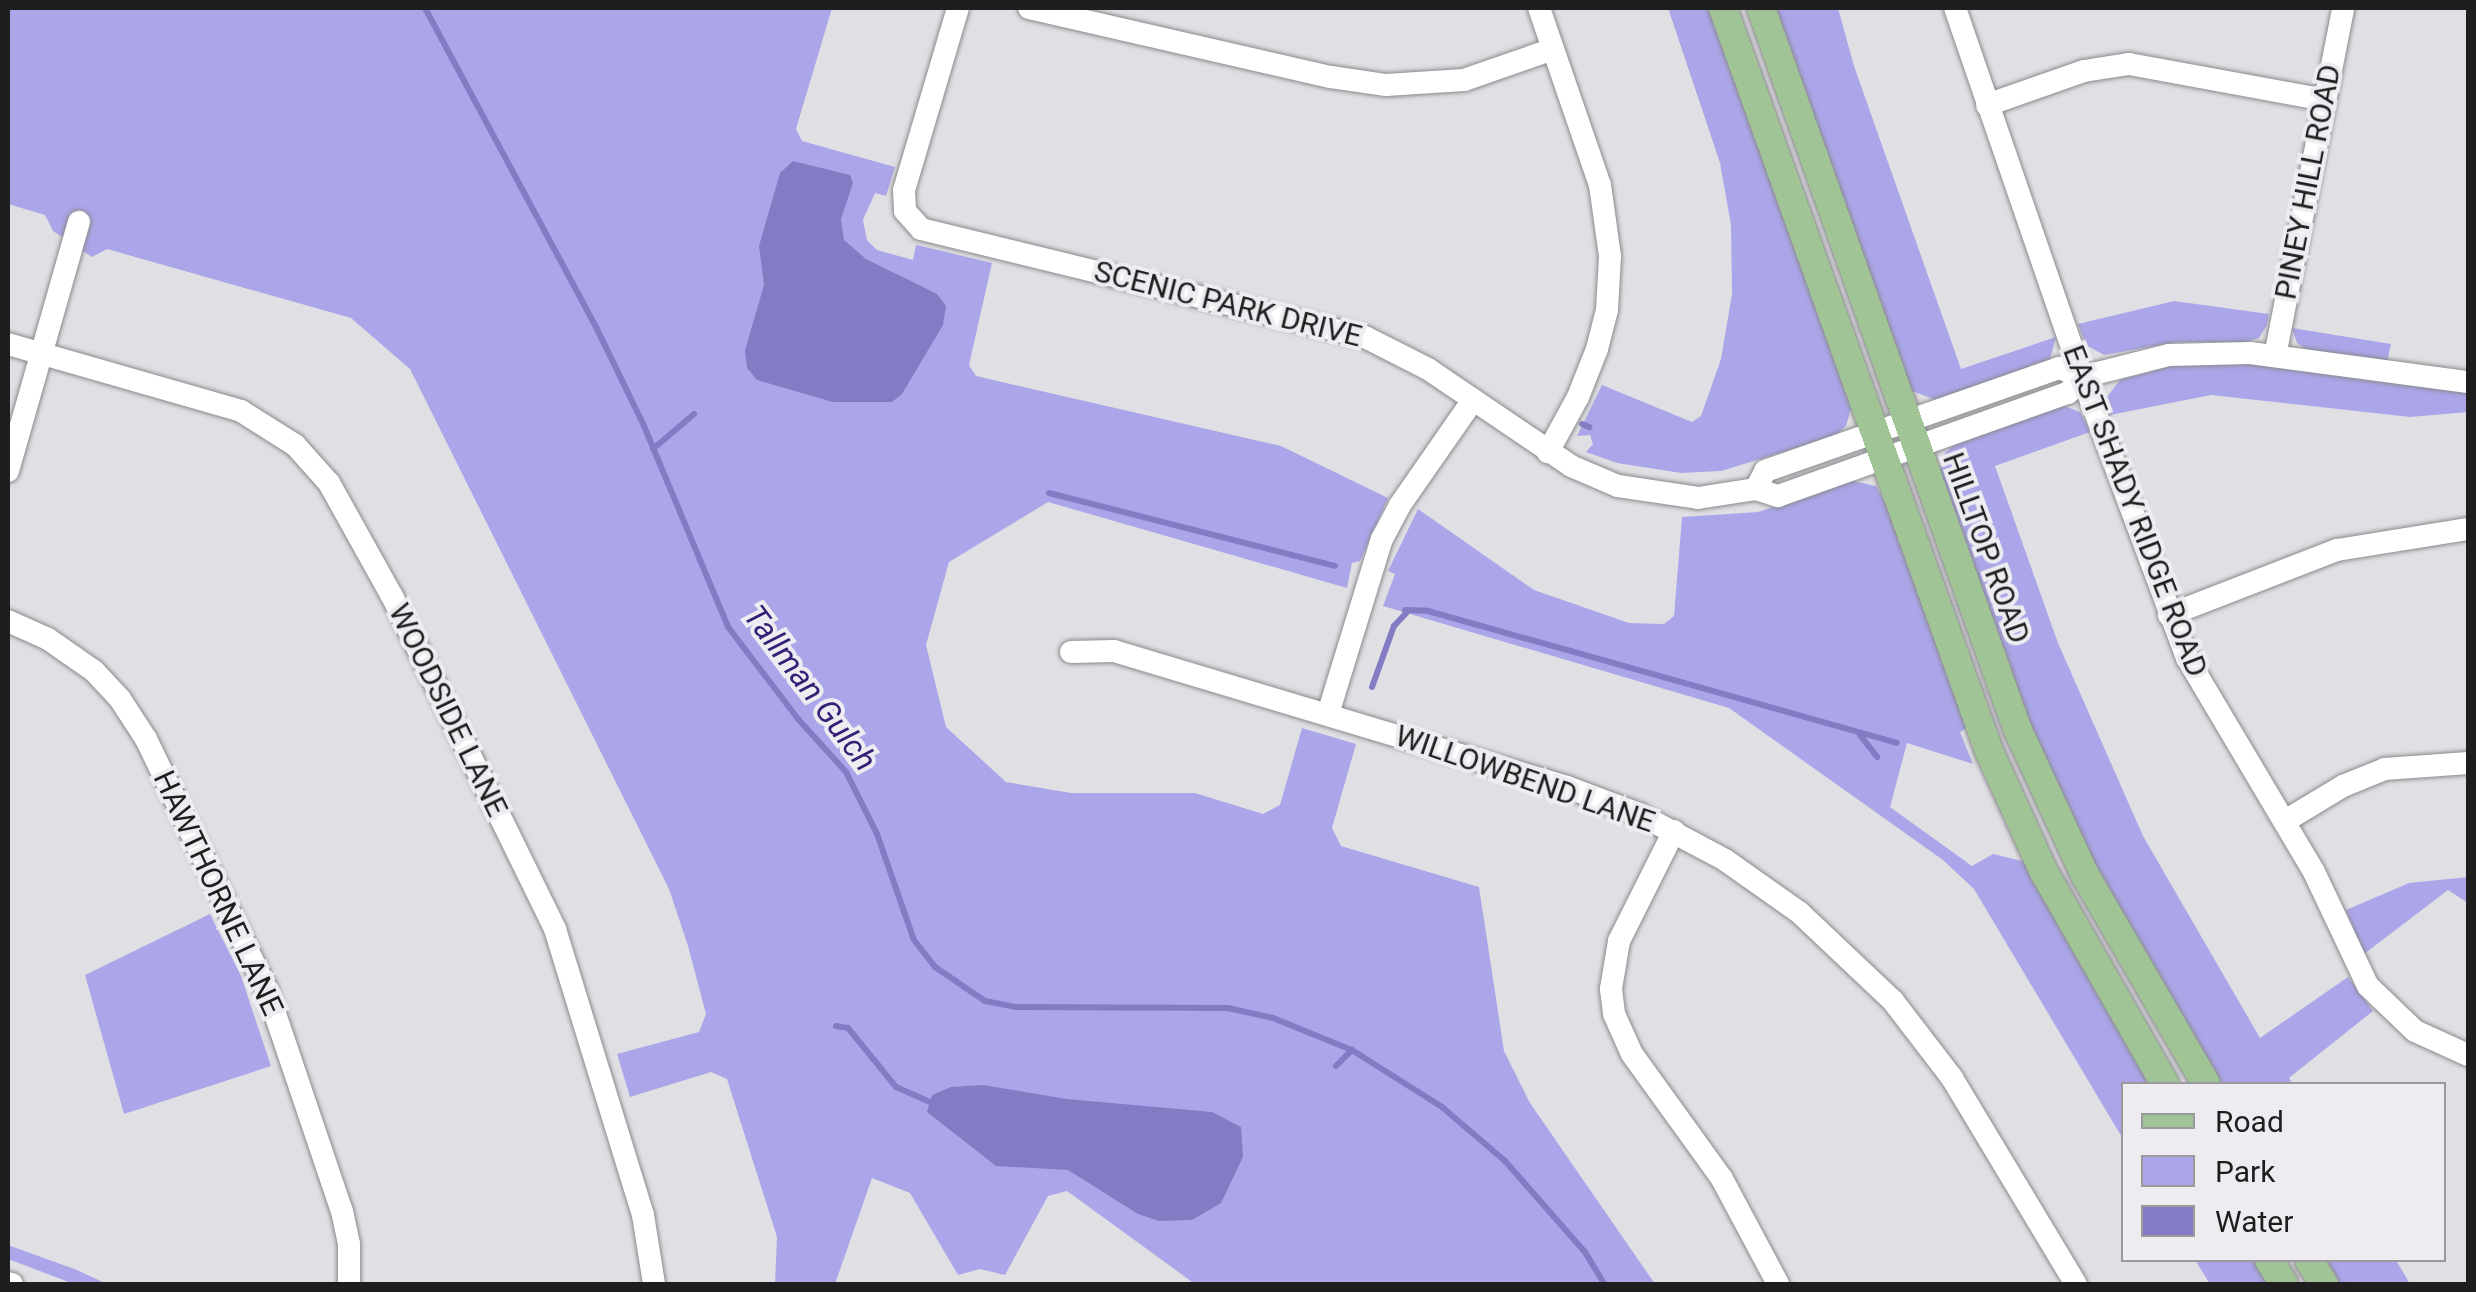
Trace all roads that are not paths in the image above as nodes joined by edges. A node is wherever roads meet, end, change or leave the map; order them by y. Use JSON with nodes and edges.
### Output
{"nodes":[{"id":1,"x":958,"y":8,"type":"edge"},
{"id":2,"x":1029,"y":8,"type":"edge"},
{"id":3,"x":1539,"y":8,"type":"edge"},
{"id":4,"x":1724,"y":8,"type":"edge"},
{"id":5,"x":1761,"y":8,"type":"edge"},
{"id":6,"x":1955,"y":8,"type":"edge"},
{"id":7,"x":2343,"y":8,"type":"edge"},
{"id":8,"x":1553,"y":49,"type":"junction"},
{"id":9,"x":2325,"y":100,"type":"junction"},
{"id":10,"x":1987,"y":105,"type":"junction"},
{"id":11,"x":79,"y":222,"type":"dead end"},
{"id":12,"x":8,"y":344,"type":"edge"},
{"id":13,"x":41,"y":354,"type":"junction"},
{"id":14,"x":2275,"y":356,"type":"junction"},
{"id":15,"x":2082,"y":377,"type":"junction"},
{"id":16,"x":2468,"y":382,"type":"edge"},
{"id":17,"x":1474,"y":400,"type":"junction"},
{"id":18,"x":1911,"y":434,"type":"junction"},
{"id":19,"x":1878,"y":445,"type":"junction"},
{"id":20,"x":1548,"y":452,"type":"junction"},
{"id":21,"x":8,"y":470,"type":"edge"},
{"id":22,"x":2468,"y":529,"type":"edge"},
{"id":23,"x":2169,"y":615,"type":"junction"},
{"id":24,"x":8,"y":622,"type":"edge"},
{"id":25,"x":1071,"y":652,"type":"dead end"},
{"id":26,"x":1328,"y":714,"type":"junction"},
{"id":27,"x":2468,"y":763,"type":"edge"},
{"id":28,"x":2285,"y":822,"type":"junction"},
{"id":29,"x":1674,"y":831,"type":"junction"},
{"id":30,"x":2468,"y":1055,"type":"edge"},
{"id":31,"x":2165,"y":1082,"type":"edge"},
{"id":32,"x":2205,"y":1082,"type":"edge"},
{"id":33,"x":2270,"y":1262,"type":"edge"},
{"id":34,"x":2310,"y":1262,"type":"edge"},
{"id":35,"x":349,"y":1284,"type":"edge"},
{"id":36,"x":654,"y":1284,"type":"edge"},
{"id":37,"x":1778,"y":1284,"type":"edge"},
{"id":38,"x":2076,"y":1284,"type":"edge"},
{"id":39,"x":2284,"y":1284,"type":"edge"},
{"id":40,"x":2324,"y":1284,"type":"edge"}],
"edges":[{"from":1,"to":17,"type":"street","name":"SCENIC PARK DRIVE"},
{"from":2,"to":8,"type":"street"},
{"from":3,"to":8,"type":"street"},
{"from":4,"to":19,"type":"main road"},
{"from":5,"to":18,"type":"main road","name":"HILLTOP ROAD"},
{"from":6,"to":10,"type":"street","name":"EAST SHADY RIDGE ROAD"},
{"from":7,"to":9,"type":"street","name":"PINEY HILL ROAD"},
{"from":8,"to":20,"type":"street"},
{"from":9,"to":10,"type":"street"},
{"from":9,"to":14,"type":"street","name":"PINEY HILL ROAD"},
{"from":10,"to":15,"type":"street","name":"EAST SHADY RIDGE ROAD"},
{"from":11,"to":13,"type":"street"},
{"from":12,"to":13,"type":"street","name":"WOODSIDE LANE"},
{"from":13,"to":21,"type":"street"},
{"from":13,"to":36,"type":"street","name":"WOODSIDE LANE"},
{"from":14,"to":15,"type":"street"},
{"from":14,"to":16,"type":"street"},
{"from":15,"to":18,"type":"street"},
{"from":15,"to":23,"type":"street","name":"EAST SHADY RIDGE ROAD"},
{"from":17,"to":20,"type":"street","name":"SCENIC PARK DRIVE"},
{"from":17,"to":26,"type":"street"},
{"from":18,"to":19,"type":"street"},
{"from":18,"to":32,"type":"main road","name":"HILLTOP ROAD"},
{"from":19,"to":20,"type":"street","name":"SCENIC PARK DRIVE"},
{"from":19,"to":31,"type":"main road"},
{"from":22,"to":23,"type":"street"},
{"from":23,"to":28,"type":"street","name":"EAST SHADY RIDGE ROAD"},
{"from":24,"to":35,"type":"street","name":"HAWTHORNE LANE"},
{"from":25,"to":26,"type":"street","name":"WILLOWBEND LANE"},
{"from":26,"to":29,"type":"street","name":"WILLOWBEND LANE"},
{"from":27,"to":28,"type":"street"},
{"from":28,"to":30,"type":"street","name":"EAST SHADY RIDGE ROAD"},
{"from":29,"to":37,"type":"street"},
{"from":29,"to":38,"type":"street","name":"WILLOWBEND LANE"},
{"from":33,"to":39,"type":"main road"},
{"from":34,"to":40,"type":"main road"}]}
